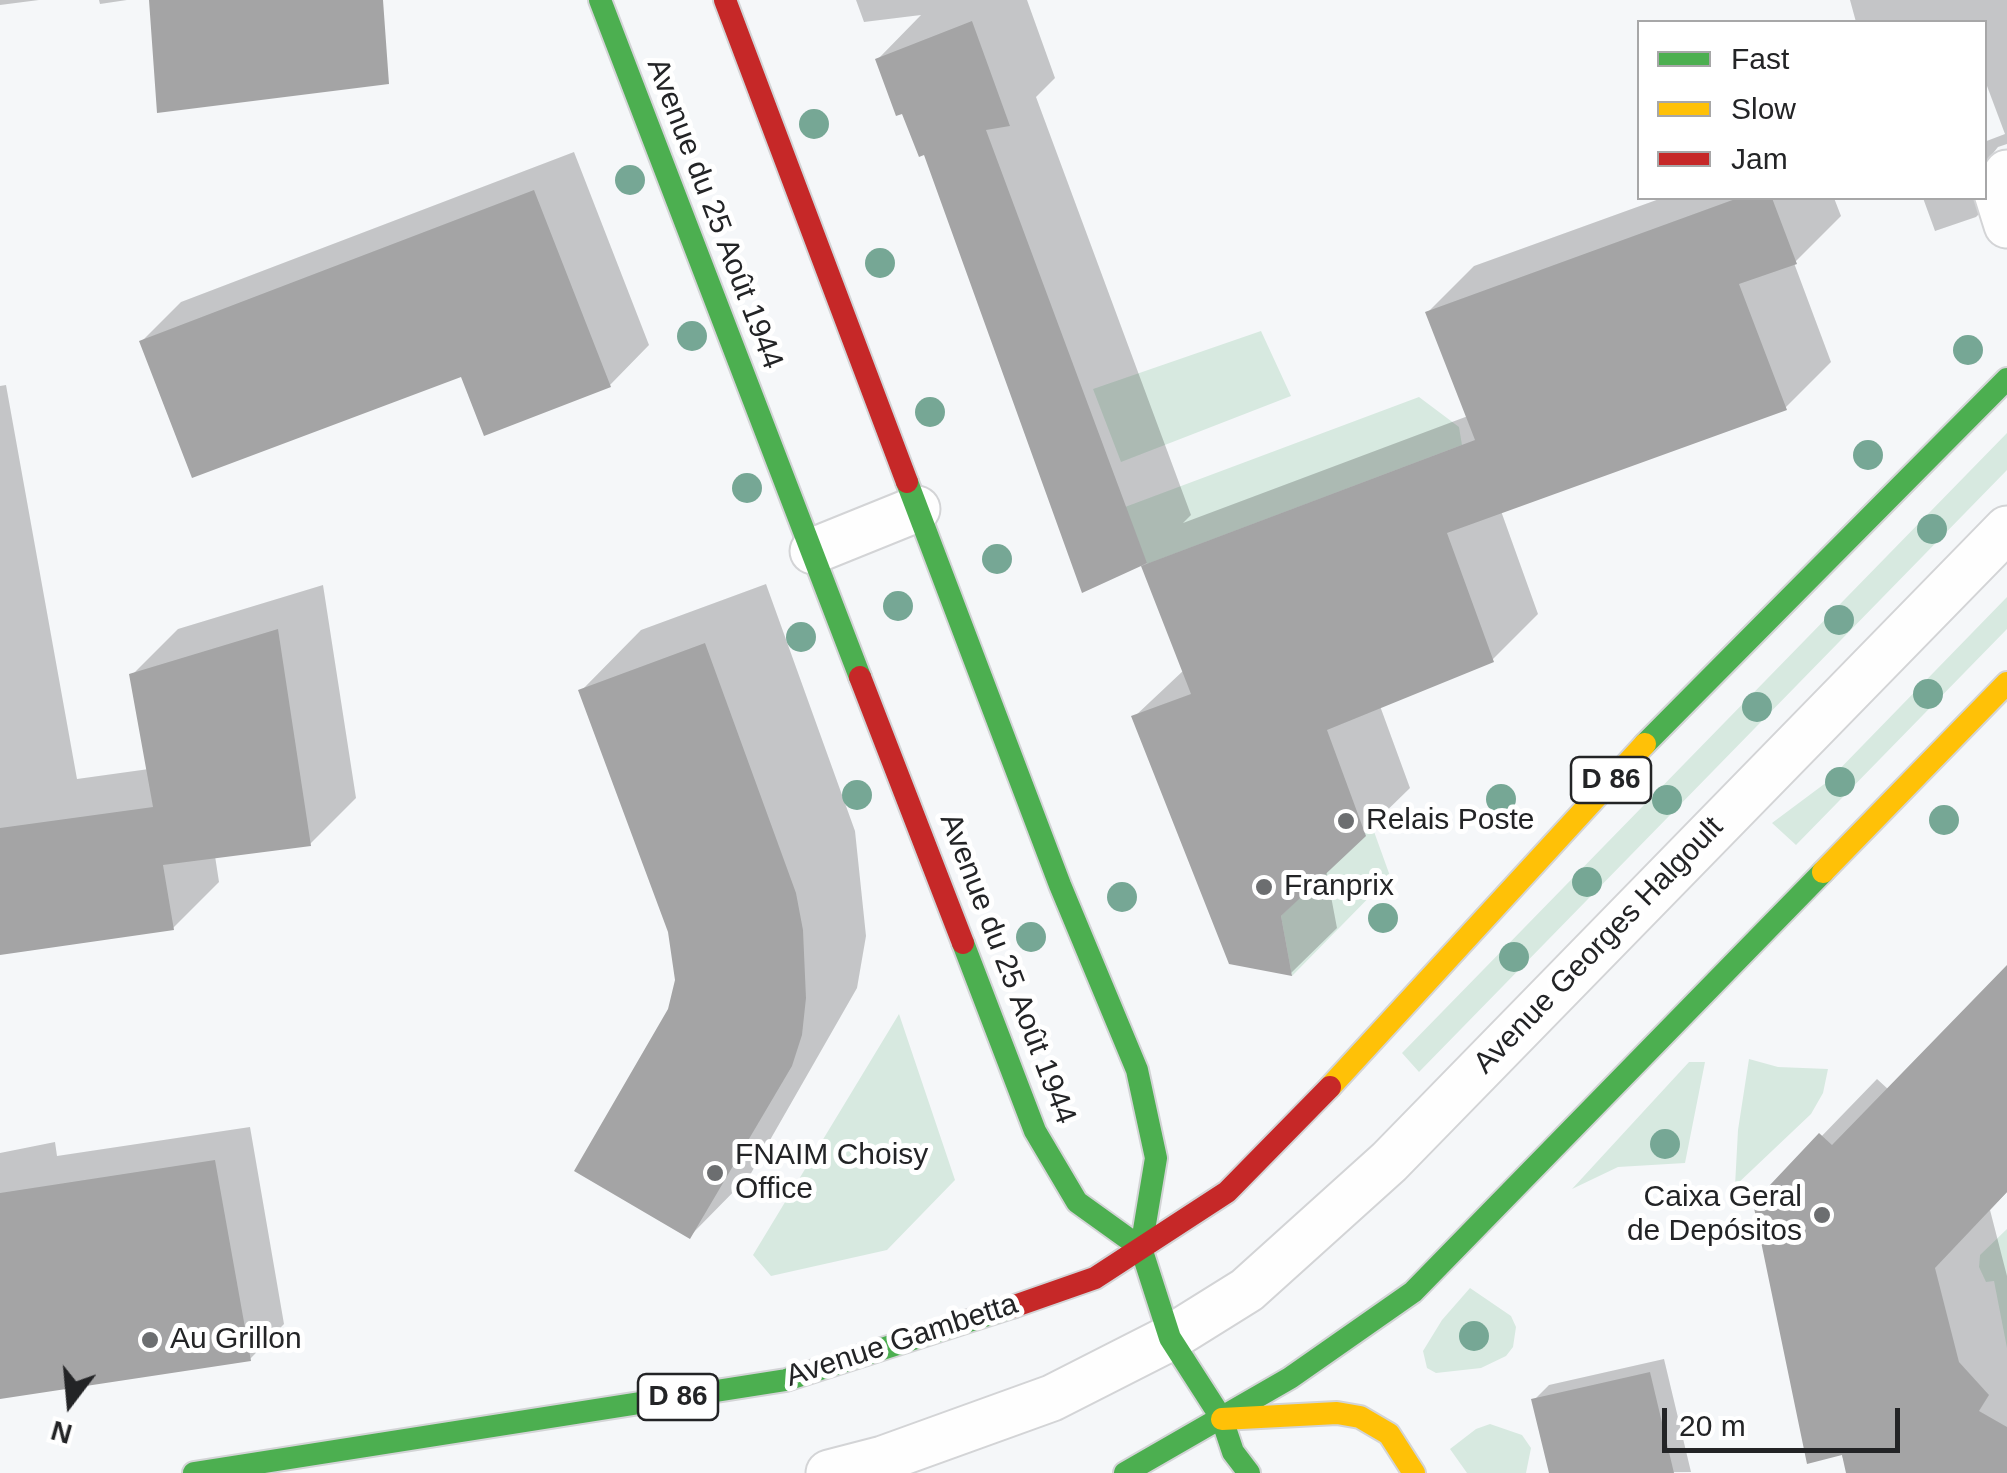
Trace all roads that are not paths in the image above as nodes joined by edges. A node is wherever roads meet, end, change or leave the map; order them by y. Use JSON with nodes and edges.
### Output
{"nodes":[{"id":1,"x":600,"y":0,"type":"edge"},
{"id":2,"x":725,"y":0,"type":"edge"},
{"id":3,"x":2007,"y":173,"type":"edge"},
{"id":4,"x":2007,"y":226,"type":"edge"},
{"id":5,"x":2007,"y":379,"type":"edge"},
{"id":6,"x":916,"y":509,"type":"junction"},
{"id":7,"x":2007,"y":529,"type":"edge"},
{"id":8,"x":812,"y":551,"type":"junction"},
{"id":9,"x":2007,"y":683,"type":"edge"},
{"id":10,"x":1141,"y":1248,"type":"junction"},
{"id":11,"x":1170,"y":1338,"type":"junction"},
{"id":12,"x":1222,"y":1419,"type":"junction"},
{"id":13,"x":194,"y":1473,"type":"edge"},
{"id":14,"x":829,"y":1473,"type":"edge"},
{"id":15,"x":1125,"y":1473,"type":"edge"},
{"id":16,"x":1249,"y":1473,"type":"edge"},
{"id":17,"x":1414,"y":1473,"type":"edge"}],
"edges":[{"from":1,"to":8,"type":"main road","name":"Avenue du 25 Août 1944"},
{"from":2,"to":6,"type":"main road"},
{"from":3,"to":4,"type":"lane"},
{"from":5,"to":10,"type":"main road","name":"Avenue Gambetta","number":"D 86"},
{"from":6,"to":8,"type":"lane"},
{"from":6,"to":10,"type":"main road"},
{"from":7,"to":11,"type":"lane","name":"Avenue Georges Halgoult"},
{"from":8,"to":10,"type":"main road","name":"Avenue du 25 Août 1944"},
{"from":9,"to":12,"type":"main road"},
{"from":10,"to":11,"type":"main road"},
{"from":10,"to":13,"type":"main road","name":"Avenue Gambetta","number":"D 86"},
{"from":11,"to":12,"type":"main road"},
{"from":11,"to":14,"type":"lane"},
{"from":12,"to":15,"type":"main road"},
{"from":12,"to":16,"type":"main road"},
{"from":12,"to":17,"type":"main road"}]}
